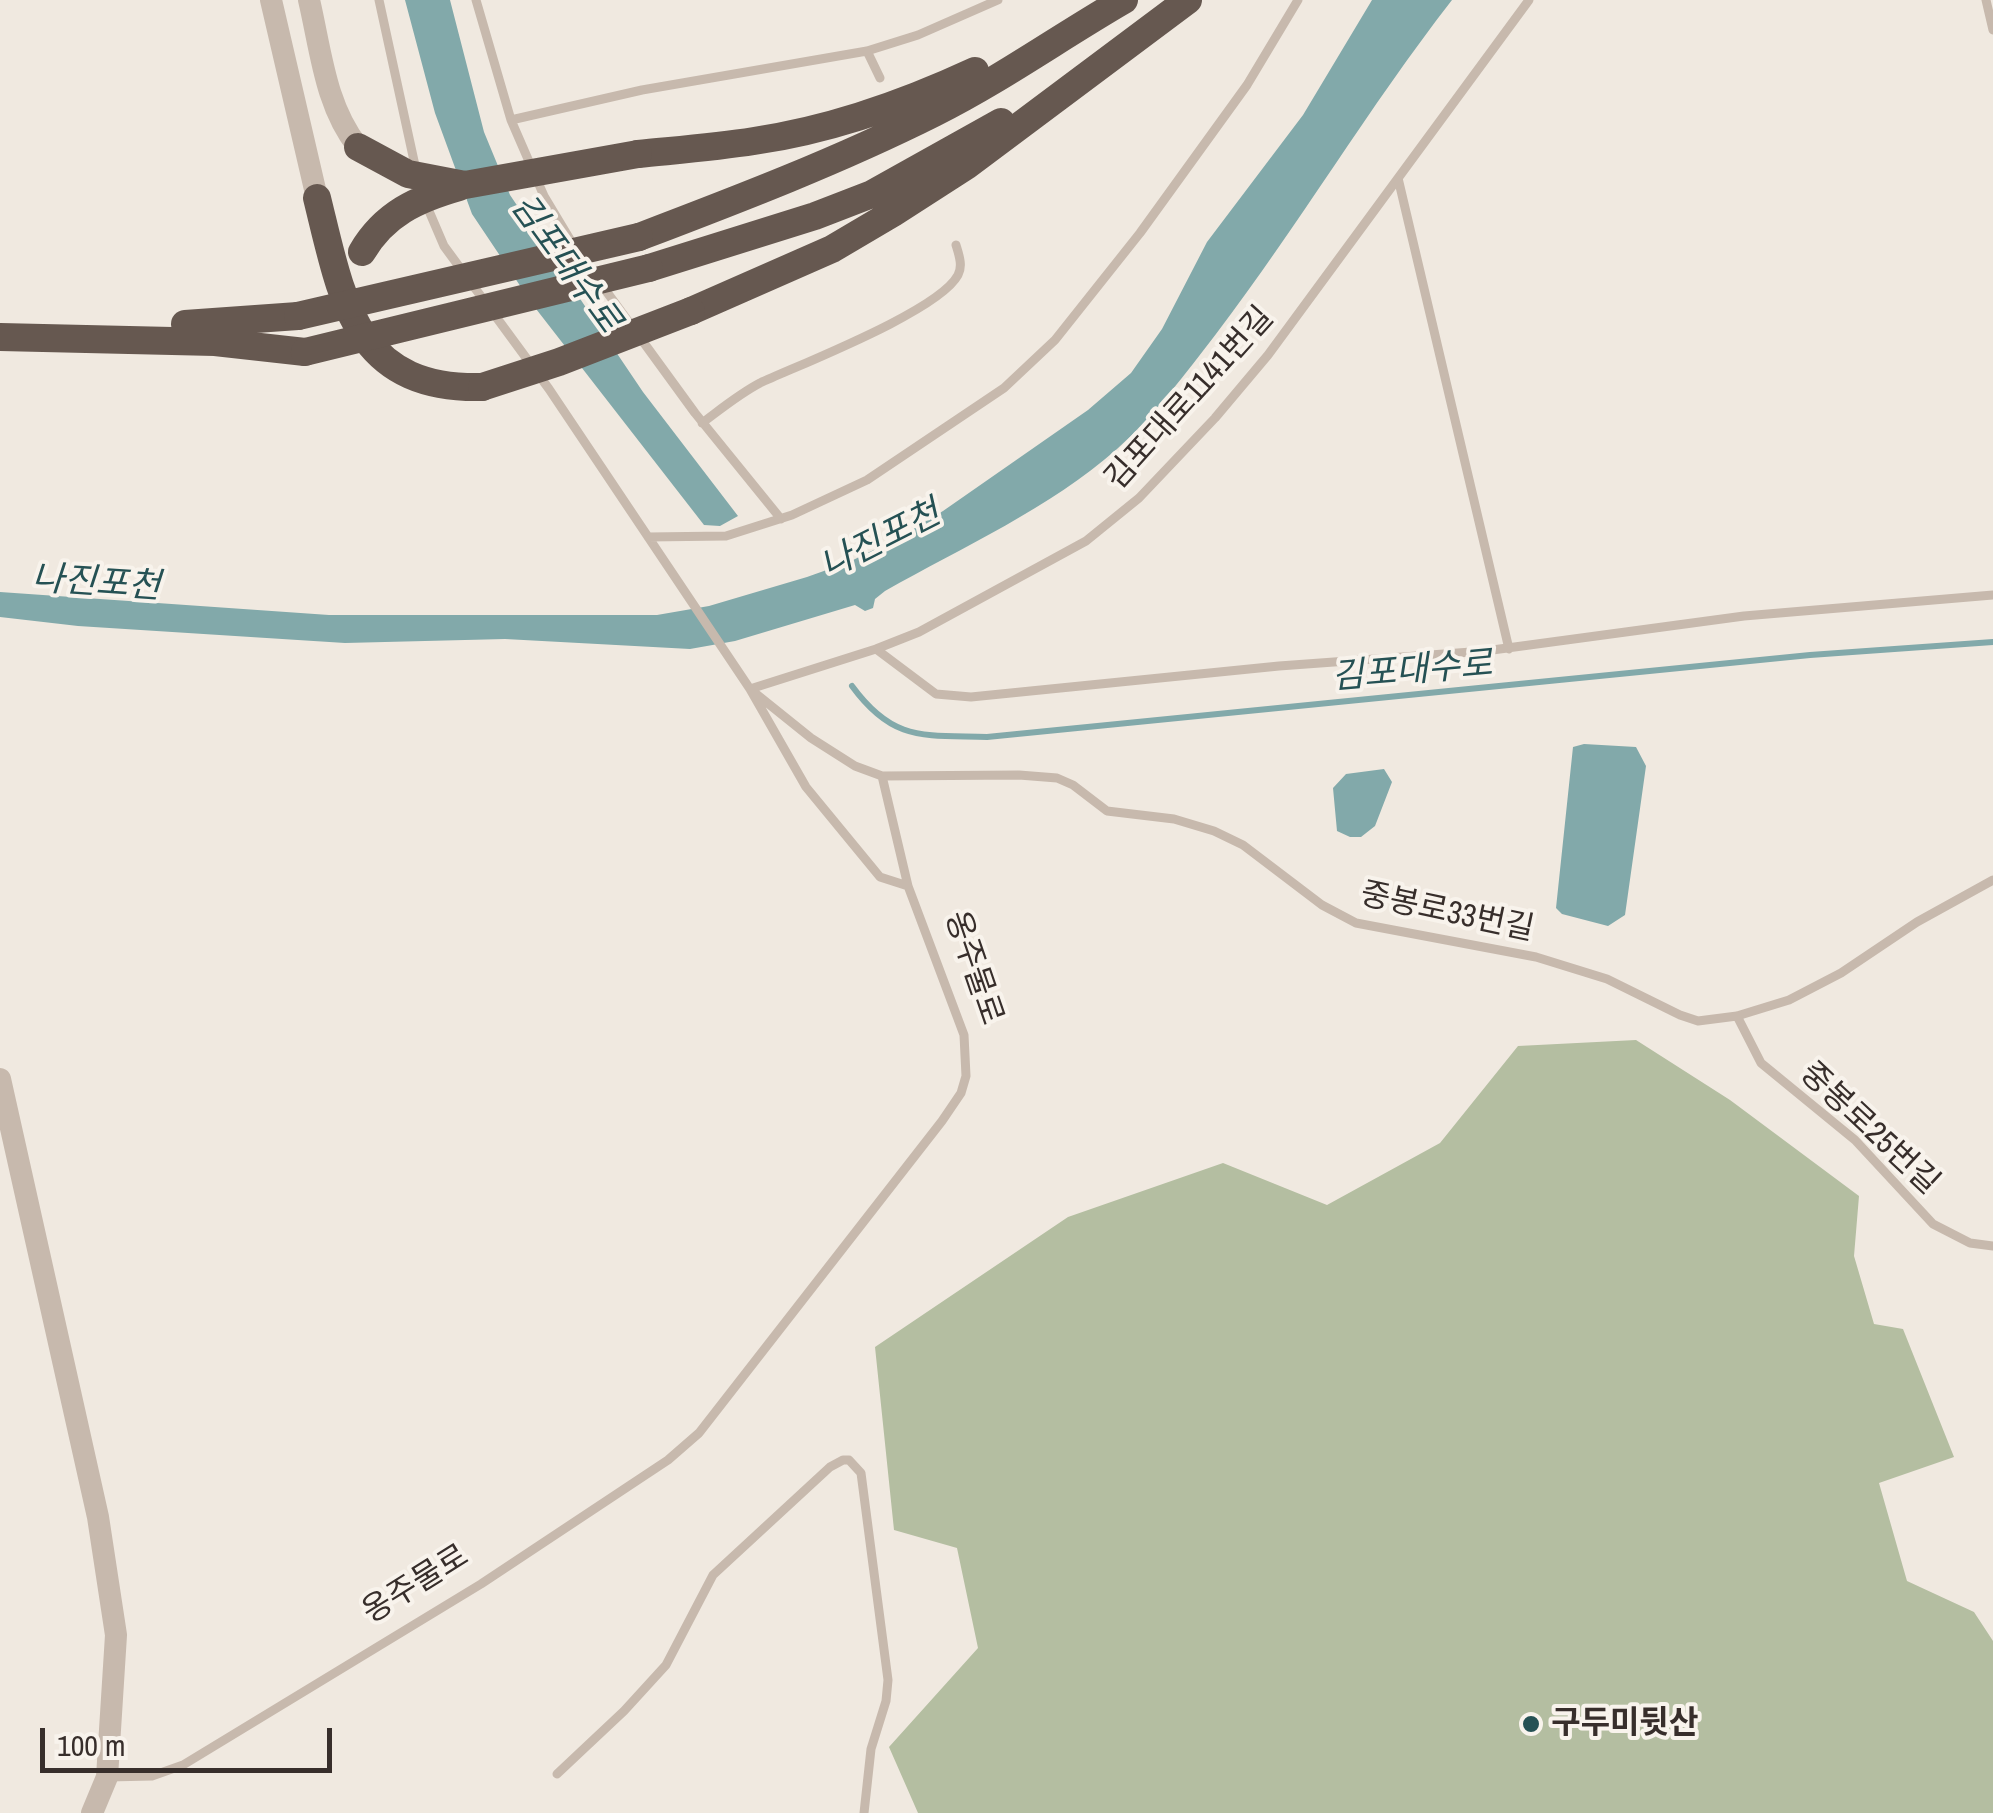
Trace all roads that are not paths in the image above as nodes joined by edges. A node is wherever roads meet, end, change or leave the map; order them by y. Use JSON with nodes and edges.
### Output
{"nodes":[{"id":1,"x":271,"y":0,"type":"edge"},
{"id":2,"x":309,"y":0,"type":"edge"},
{"id":3,"x":379,"y":0,"type":"edge"},
{"id":4,"x":476,"y":0,"type":"edge"},
{"id":5,"x":998,"y":0,"type":"edge"},
{"id":6,"x":1124,"y":0,"type":"edge"},
{"id":7,"x":1188,"y":0,"type":"edge"},
{"id":8,"x":1298,"y":0,"type":"edge"},
{"id":9,"x":1529,"y":0,"type":"edge"},
{"id":10,"x":1986,"y":0,"type":"edge"},
{"id":11,"x":1091,"y":19,"type":"junction"},
{"id":12,"x":1993,"y":30,"type":"edge"},
{"id":13,"x":867,"y":51,"type":"junction"},
{"id":14,"x":1090,"y":72,"type":"junction"},
{"id":15,"x":880,"y":78,"type":"dead end"},
{"id":16,"x":511,"y":120,"type":"junction"},
{"id":17,"x":358,"y":147,"type":"joint"},
{"id":18,"x":1398,"y":178,"type":"junction"},
{"id":19,"x":465,"y":185,"type":"junction"},
{"id":20,"x":317,"y":198,"type":"joint"},
{"id":21,"x":956,"y":245,"type":"dead end"},
{"id":22,"x":0,"y":320,"type":"edge"},
{"id":23,"x":355,"y":324,"type":"junction"},
{"id":24,"x":0,"y":338,"type":"edge"},
{"id":25,"x":702,"y":423,"type":"junction"},
{"id":26,"x":781,"y":519,"type":"junction"},
{"id":27,"x":648,"y":537,"type":"junction"},
{"id":28,"x":1993,"y":594,"type":"edge"},
{"id":29,"x":1509,"y":648,"type":"junction"},
{"id":30,"x":876,"y":649,"type":"junction"},
{"id":31,"x":750,"y":689,"type":"junction"},
{"id":32,"x":882,"y":776,"type":"junction"},
{"id":33,"x":1993,"y":880,"type":"edge"},
{"id":34,"x":908,"y":886,"type":"junction"},
{"id":35,"x":1737,"y":1016,"type":"junction"},
{"id":36,"x":0,"y":1079,"type":"edge"},
{"id":37,"x":1993,"y":1246,"type":"edge"},
{"id":38,"x":557,"y":1774,"type":"dead end"},
{"id":39,"x":106,"y":1778,"type":"junction"},
{"id":40,"x":92,"y":1813,"type":"edge"},
{"id":41,"x":864,"y":1813,"type":"edge"}],
"edges":[{"from":1,"to":20,"type":"street"},
{"from":2,"to":17,"type":"street"},
{"from":3,"to":27,"type":"lane"},
{"from":4,"to":16,"type":"lane"},
{"from":5,"to":13,"type":"lane"},
{"from":6,"to":11,"type":"highway"},
{"from":7,"to":14,"type":"highway"},
{"from":8,"to":26,"type":"lane"},
{"from":9,"to":18,"type":"lane","name":"김포대로1141번길"},
{"from":10,"to":12,"type":"lane"},
{"from":11,"to":19,"type":"highway","bridge":true},
{"from":11,"to":22,"type":"highway","bridge":true},
{"from":13,"to":15,"type":"lane"},
{"from":13,"to":16,"type":"lane"},
{"from":14,"to":23,"type":"highway","bridge":true},
{"from":14,"to":24,"type":"highway","bridge":true},
{"from":16,"to":25,"type":"lane"},
{"from":17,"to":19,"type":"highway","bridge":true},
{"from":18,"to":29,"type":"lane"},
{"from":18,"to":30,"type":"lane","name":"김포대로1141번길"},
{"from":19,"to":23,"type":"highway","bridge":true},
{"from":20,"to":23,"type":"highway"},
{"from":21,"to":25,"type":"lane"},
{"from":25,"to":26,"type":"lane"},
{"from":26,"to":27,"type":"lane"},
{"from":27,"to":31,"type":"lane"},
{"from":28,"to":29,"type":"lane"},
{"from":29,"to":30,"type":"lane"},
{"from":30,"to":31,"type":"lane","name":"김포대로1141번길"},
{"from":31,"to":32,"type":"lane"},
{"from":31,"to":34,"type":"lane"},
{"from":32,"to":34,"type":"lane","name":"옹주물로"},
{"from":32,"to":35,"type":"lane","name":"중봉로33번길"},
{"from":33,"to":35,"type":"lane","name":"중봉로33번길"},
{"from":34,"to":39,"type":"lane","name":"옹주물로"},
{"from":35,"to":37,"type":"lane","name":"중봉로25번길"},
{"from":36,"to":39,"type":"street"},
{"from":38,"to":41,"type":"lane"},
{"from":39,"to":40,"type":"street"}]}
